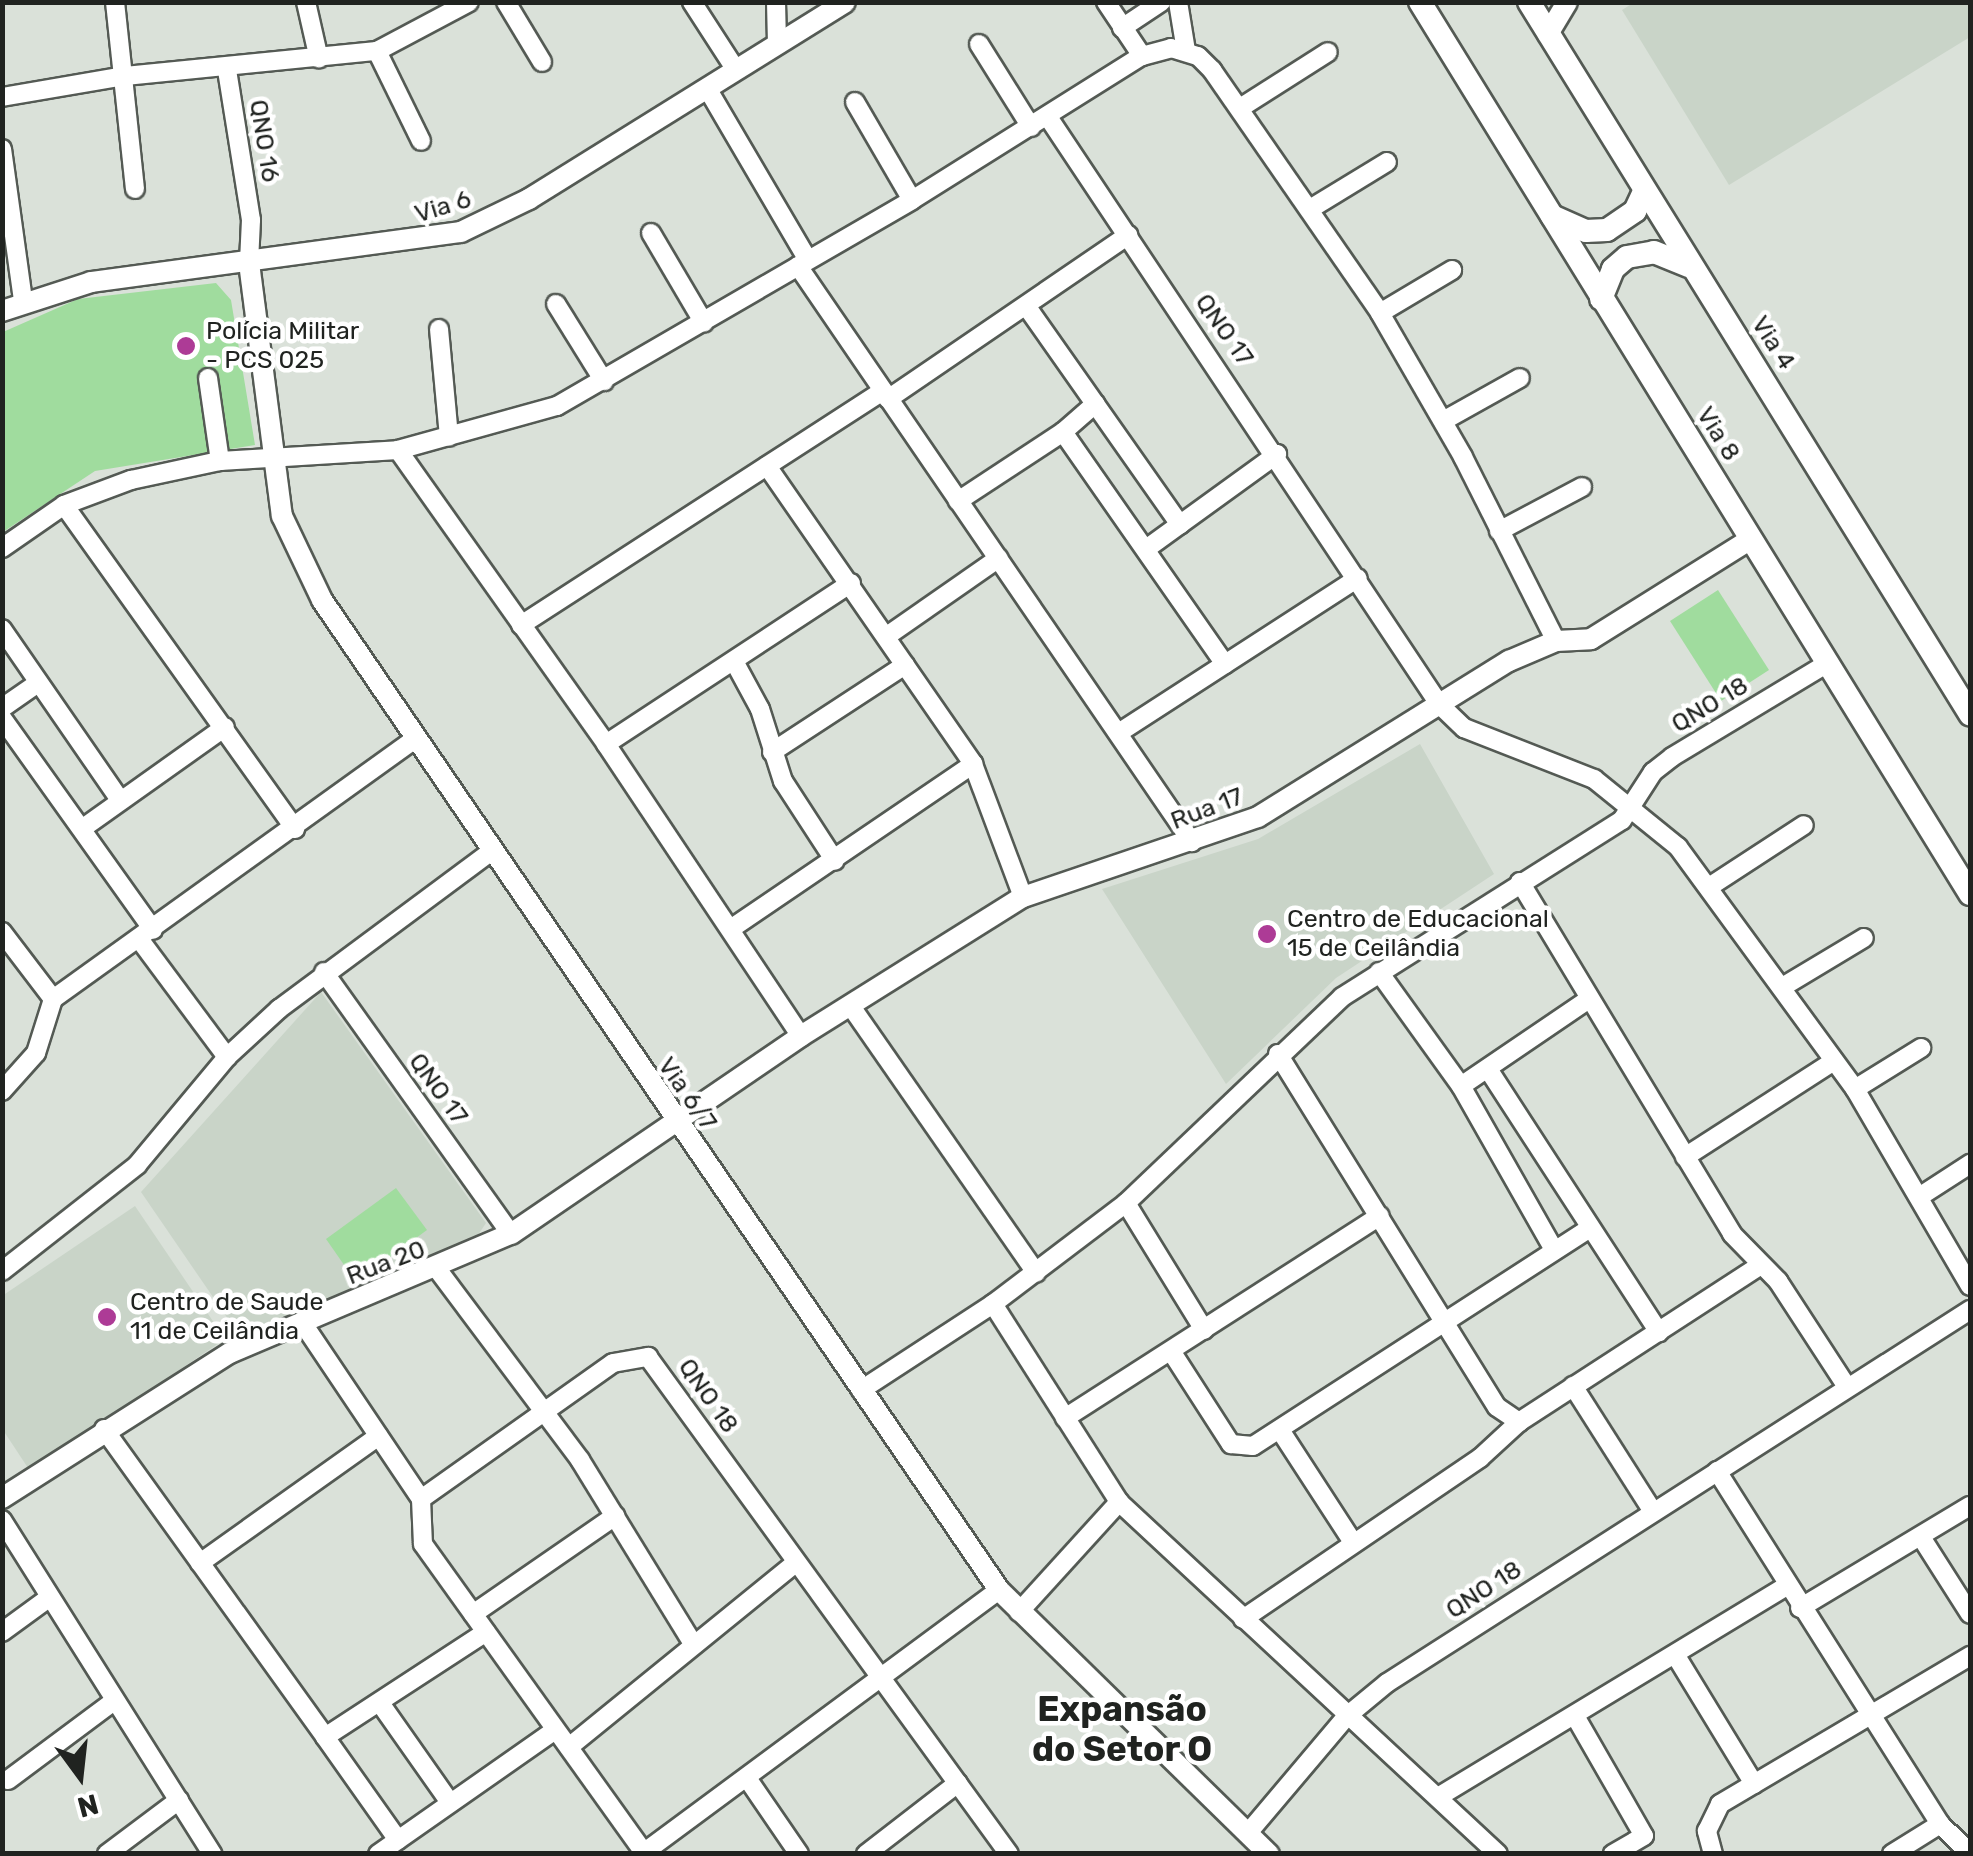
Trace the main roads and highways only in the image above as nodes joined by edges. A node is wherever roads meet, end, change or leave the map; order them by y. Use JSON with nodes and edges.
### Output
{"nodes":[{"id":1,"x":1420,"y":2,"type":"edge"},
{"id":2,"x":1528,"y":2,"type":"edge"},
{"id":3,"x":1644,"y":192,"type":"junction"},
{"id":4,"x":1552,"y":216,"type":"junction"},
{"id":5,"x":1689,"y":266,"type":"junction"},
{"id":6,"x":1601,"y":299,"type":"junction"},
{"id":7,"x":1970,"y":714,"type":"edge"},
{"id":8,"x":1968,"y":882,"type":"edge"}],
"edges":[{"from":1,"to":4,"type":"main road","name":"Via 8"},
{"from":2,"to":3,"type":"main road","name":"Via 4"},
{"from":3,"to":4,"type":"main road"},
{"from":3,"to":5,"type":"main road","name":"Via 4"},
{"from":4,"to":6,"type":"main road","name":"Via 8"},
{"from":5,"to":6,"type":"main road"},
{"from":5,"to":7,"type":"main road","name":"Via 4"},
{"from":6,"to":8,"type":"main road","name":"Via 8"}]}
